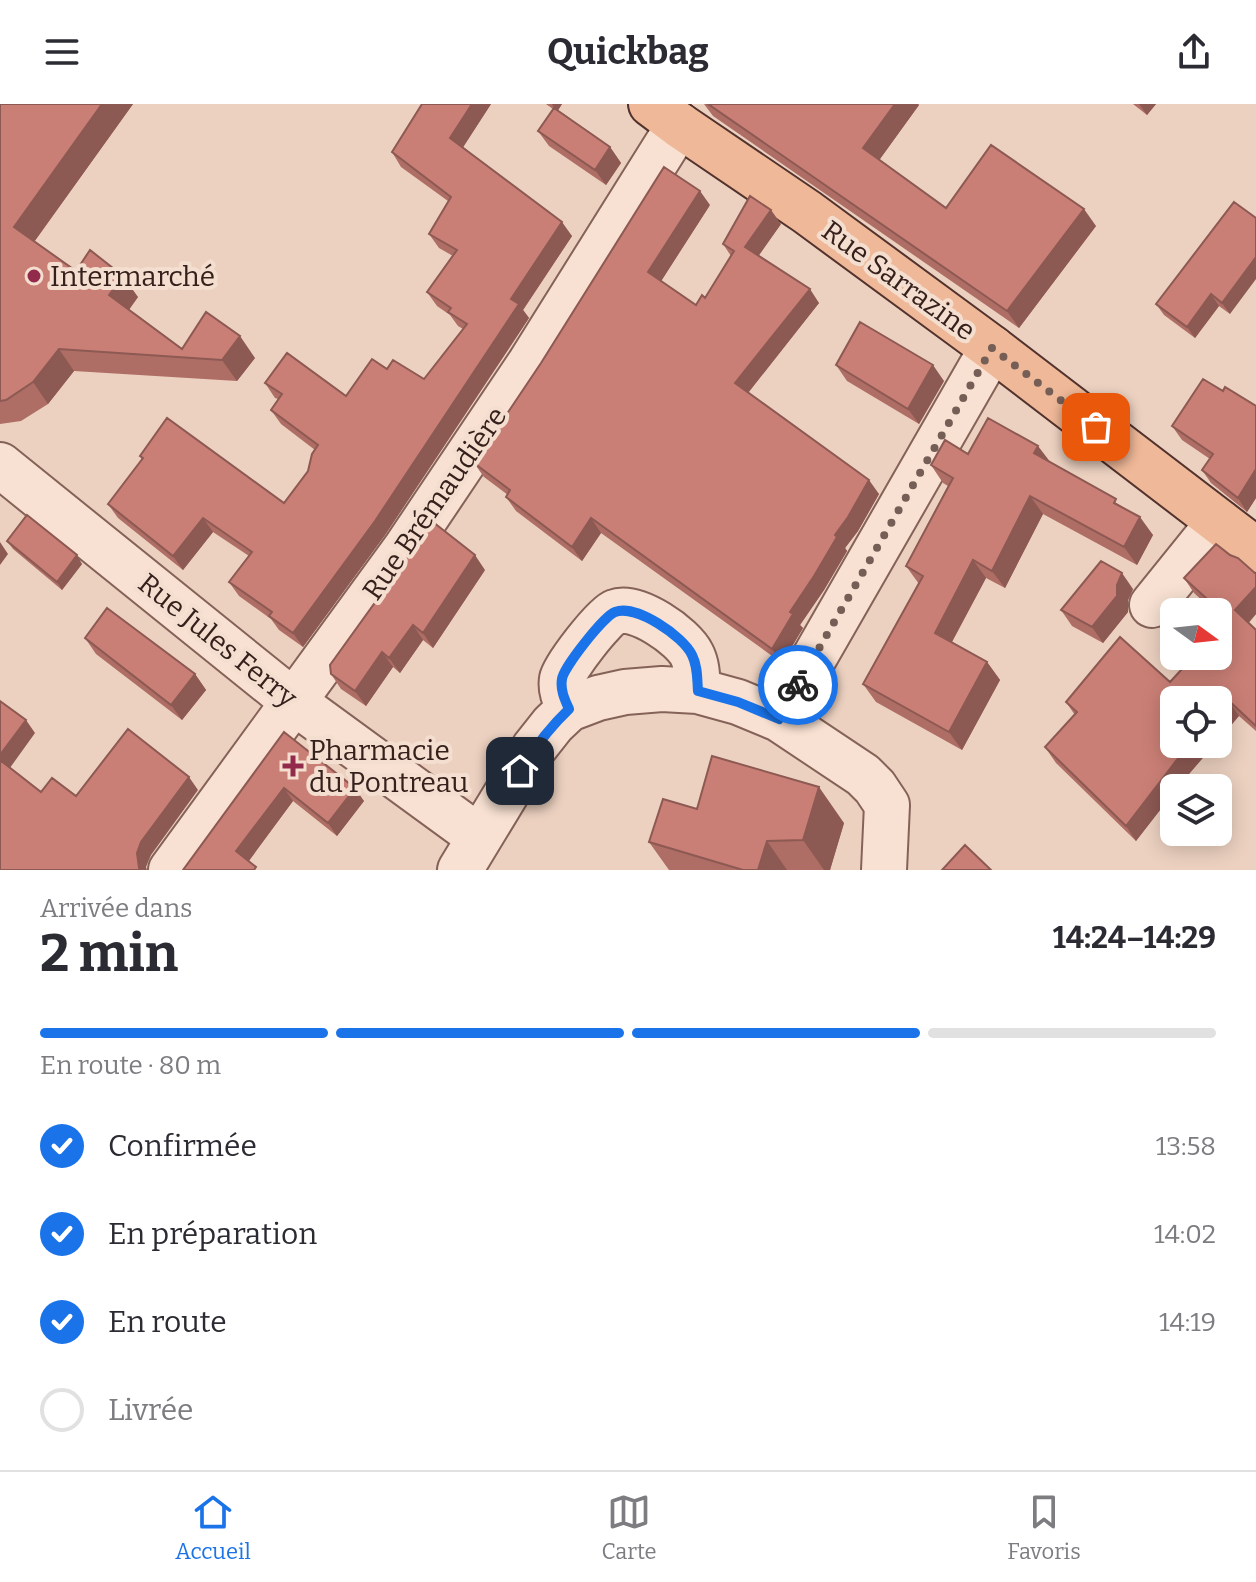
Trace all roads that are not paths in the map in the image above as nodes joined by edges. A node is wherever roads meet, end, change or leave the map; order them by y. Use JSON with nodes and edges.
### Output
{"nodes":[{"id":1,"x":665,"y":115,"type":"edge"},
{"id":2,"x":992,"y":348,"type":"junction"},
{"id":3,"x":0,"y":465,"type":"edge"},
{"id":4,"x":1219,"y":522,"type":"junction"},
{"id":5,"x":1256,"y":550,"type":"edge"},
{"id":6,"x":1152,"y":605,"type":"dead end"},
{"id":7,"x":698,"y":691,"type":"junction"},
{"id":8,"x":294,"y":702,"type":"junction"},
{"id":9,"x":569,"y":709,"type":"junction"},
{"id":10,"x":779,"y":719,"type":"junction"},
{"id":11,"x":470,"y":853,"type":"edge"},
{"id":12,"x":171,"y":870,"type":"edge"},
{"id":13,"x":884,"y":870,"type":"edge"}],
"edges":[{"from":1,"to":2,"type":"main road","name":"Rue Sarrazine"},
{"from":1,"to":8,"type":"street","name":"Rue Brémaudière"},
{"from":2,"to":4,"type":"main road","name":"Rue Sarrazine"},
{"from":2,"to":10,"type":"street"},
{"from":3,"to":8,"type":"street","name":"Rue Jules Ferry"},
{"from":4,"to":5,"type":"main road","name":"Rue Sarrazine"},
{"from":4,"to":6,"type":"street"},
{"from":7,"to":9,"type":"street"},
{"from":7,"to":9,"type":"street"},
{"from":7,"to":10,"type":"street"},
{"from":8,"to":11,"type":"street","name":"Rue Jules Ferry"},
{"from":8,"to":12,"type":"street","name":"Rue Brémaudière"},
{"from":9,"to":11,"type":"street"},
{"from":10,"to":13,"type":"street"}]}
